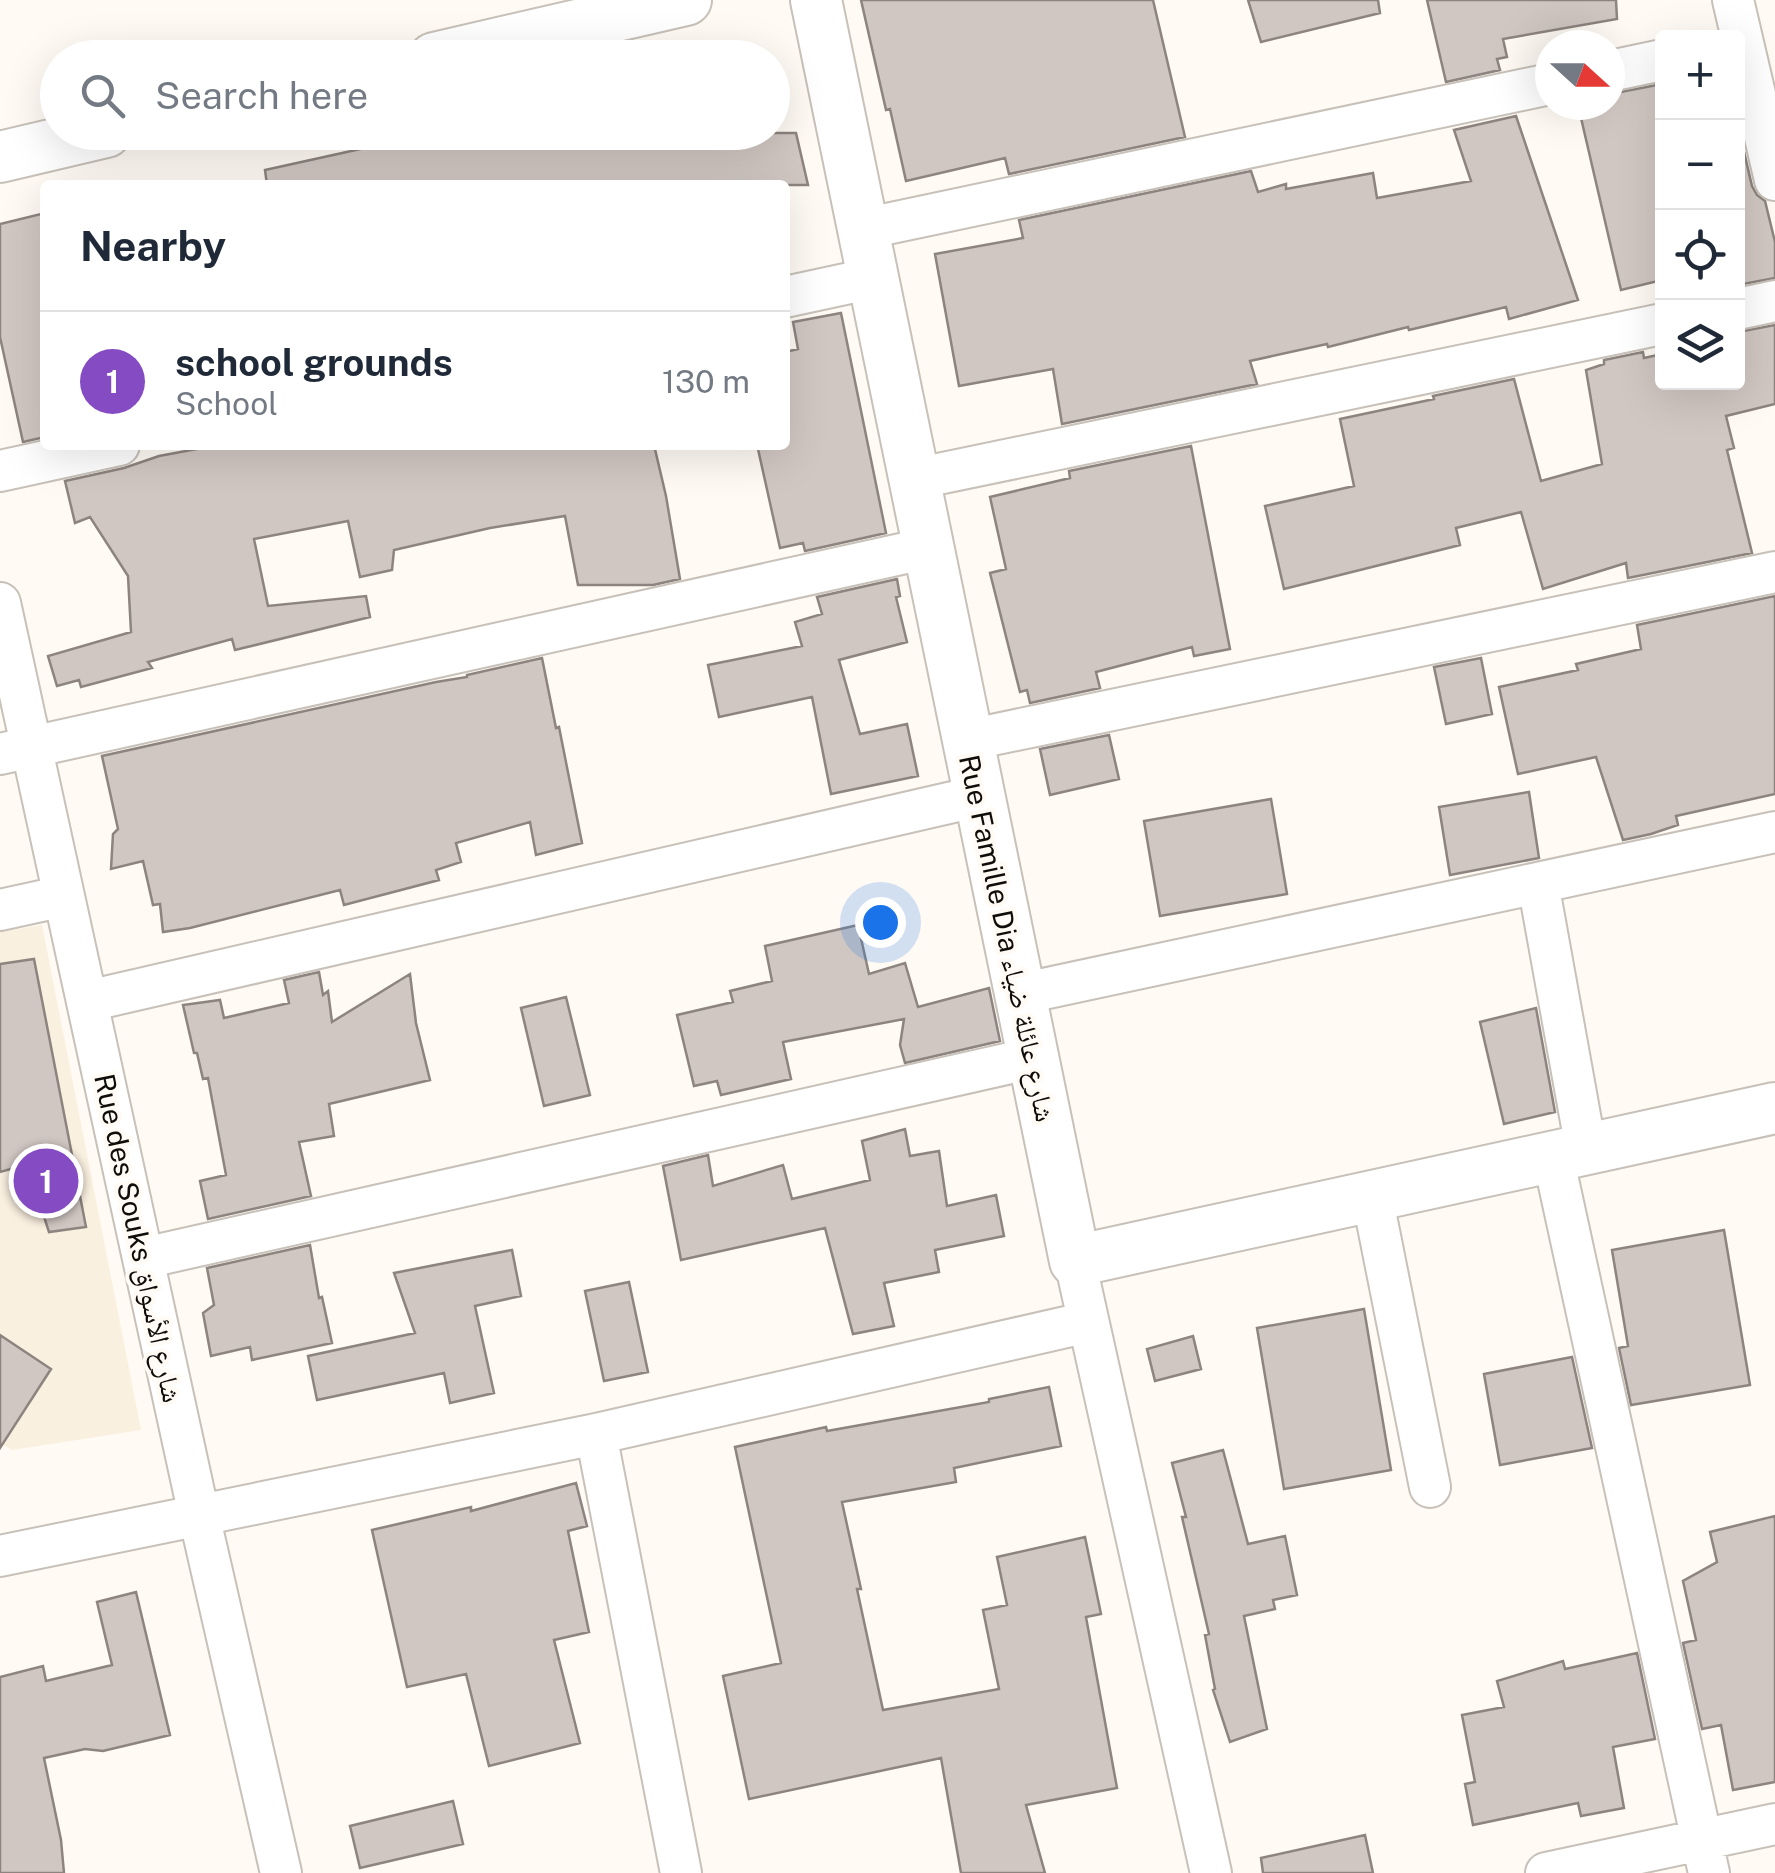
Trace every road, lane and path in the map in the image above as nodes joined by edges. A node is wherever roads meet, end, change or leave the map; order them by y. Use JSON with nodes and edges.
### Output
{"nodes":[{"id":1,"x":686,"y":0,"type":"edge"},
{"id":2,"x":816,"y":0,"type":"edge"},
{"id":3,"x":1733,"y":0,"type":"edge"},
{"id":4,"x":512,"y":40,"type":"edge"},
{"id":5,"x":1752,"y":41,"type":"edge"},
{"id":6,"x":1655,"y":61,"type":"edge"},
{"id":7,"x":1625,"y":68,"type":"edge"},
{"id":8,"x":1535,"y":87,"type":"edge"},
{"id":9,"x":40,"y":147,"type":"edge"},
{"id":10,"x":0,"y":156,"type":"edge"},
{"id":11,"x":1775,"y":180,"type":"edge"},
{"id":12,"x":862,"y":229,"type":"junction"},
{"id":13,"x":873,"y":278,"type":"junction"},
{"id":14,"x":790,"y":296,"type":"edge"},
{"id":15,"x":1775,"y":301,"type":"edge"},
{"id":16,"x":1745,"y":307,"type":"edge"},
{"id":17,"x":1655,"y":325,"type":"edge"},
{"id":18,"x":97,"y":450,"type":"edge"},
{"id":19,"x":0,"y":472,"type":"edge"},
{"id":20,"x":914,"y":479,"type":"junction"},
{"id":21,"x":928,"y":548,"type":"junction"},
{"id":22,"x":1775,"y":572,"type":"edge"},
{"id":23,"x":0,"y":603,"type":"edge"},
{"id":24,"x":968,"y":740,"type":"junction"},
{"id":25,"x":16,"y":751,"type":"edge"},
{"id":26,"x":979,"y":796,"type":"junction"},
{"id":27,"x":1775,"y":832,"type":"edge"},
{"id":28,"x":1538,"y":883,"type":"junction"},
{"id":29,"x":64,"y":896,"type":"junction"},
{"id":30,"x":0,"y":910,"type":"edge"},
{"id":31,"x":1020,"y":994,"type":"junction"},
{"id":32,"x":88,"y":1001,"type":"junction"},
{"id":33,"x":1033,"y":1058,"type":"junction"},
{"id":34,"x":1775,"y":1108,"type":"edge"},
{"id":35,"x":1570,"y":1153,"type":"junction"},
{"id":36,"x":1372,"y":1196,"type":"junction"},
{"id":37,"x":144,"y":1258,"type":"junction"},
{"id":38,"x":1075,"y":1261,"type":"junction"},
{"id":39,"x":1088,"y":1322,"type":"junction"},
{"id":40,"x":596,"y":1434,"type":"junction"},
{"id":41,"x":1430,"y":1487,"type":"dead end"},
{"id":42,"x":199,"y":1515,"type":"junction"},
{"id":43,"x":0,"y":1556,"type":"edge"},
{"id":44,"x":1775,"y":1824,"type":"edge"},
{"id":45,"x":1706,"y":1856,"type":"edge"},
{"id":46,"x":269,"y":1870,"type":"edge"},
{"id":47,"x":682,"y":1873,"type":"edge"},
{"id":48,"x":1211,"y":1873,"type":"edge"},
{"id":49,"x":1546,"y":1873,"type":"edge"}],
"edges":[{"from":1,"to":4,"type":"street"},
{"from":2,"to":12,"type":"street","name":"Rue Famille Dia شارع عائلة ضياء"},
{"from":3,"to":5,"type":"street"},
{"from":5,"to":11,"type":"street"},
{"from":6,"to":7,"type":"street"},
{"from":8,"to":12,"type":"street"},
{"from":9,"to":10,"type":"street"},
{"from":12,"to":13,"type":"street","name":"Rue Famille Dia شارع عائلة ضياء"},
{"from":13,"to":14,"type":"street"},
{"from":13,"to":20,"type":"street","name":"Rue Famille Dia شارع عائلة ضياء"},
{"from":15,"to":16,"type":"street"},
{"from":17,"to":20,"type":"street"},
{"from":18,"to":19,"type":"street"},
{"from":20,"to":21,"type":"street","name":"Rue Famille Dia شارع عائلة ضياء"},
{"from":21,"to":24,"type":"street","name":"Rue Famille Dia شارع عائلة ضياء"},
{"from":21,"to":25,"type":"street"},
{"from":22,"to":24,"type":"street"},
{"from":23,"to":25,"type":"street","name":"Rue des Souks شارع الأسواق"},
{"from":24,"to":26,"type":"street","name":"Rue Famille Dia شارع عائلة ضياء"},
{"from":25,"to":29,"type":"street","name":"Rue des Souks شارع الأسواق"},
{"from":26,"to":31,"type":"street","name":"Rue Famille Dia شارع عائلة ضياء"},
{"from":26,"to":32,"type":"street"},
{"from":27,"to":28,"type":"street"},
{"from":28,"to":31,"type":"street"},
{"from":28,"to":35,"type":"street"},
{"from":29,"to":30,"type":"street"},
{"from":29,"to":32,"type":"street","name":"Rue des Souks شارع الأسواق"},
{"from":31,"to":33,"type":"street","name":"Rue Famille Dia شارع عائلة ضياء"},
{"from":32,"to":37,"type":"street","name":"Rue des Souks شارع الأسواق"},
{"from":33,"to":37,"type":"street"},
{"from":33,"to":38,"type":"street","name":"Rue Famille Dia شارع عائلة ضياء"},
{"from":34,"to":35,"type":"street"},
{"from":35,"to":36,"type":"street"},
{"from":35,"to":45,"type":"street"},
{"from":36,"to":38,"type":"street"},
{"from":36,"to":41,"type":"street"},
{"from":37,"to":42,"type":"street","name":"Rue des Souks شارع الأسواق"},
{"from":38,"to":39,"type":"street","name":"Rue Famille Dia شارع عائلة ضياء"},
{"from":39,"to":40,"type":"street"},
{"from":39,"to":48,"type":"street","name":"Rue Famille Dia شارع عائلة ضياء"},
{"from":40,"to":42,"type":"street"},
{"from":40,"to":47,"type":"street"},
{"from":42,"to":43,"type":"street"},
{"from":42,"to":46,"type":"street","name":"Rue des Souks شارع الأسواق"},
{"from":44,"to":45,"type":"street"},
{"from":45,"to":49,"type":"street"}]}
